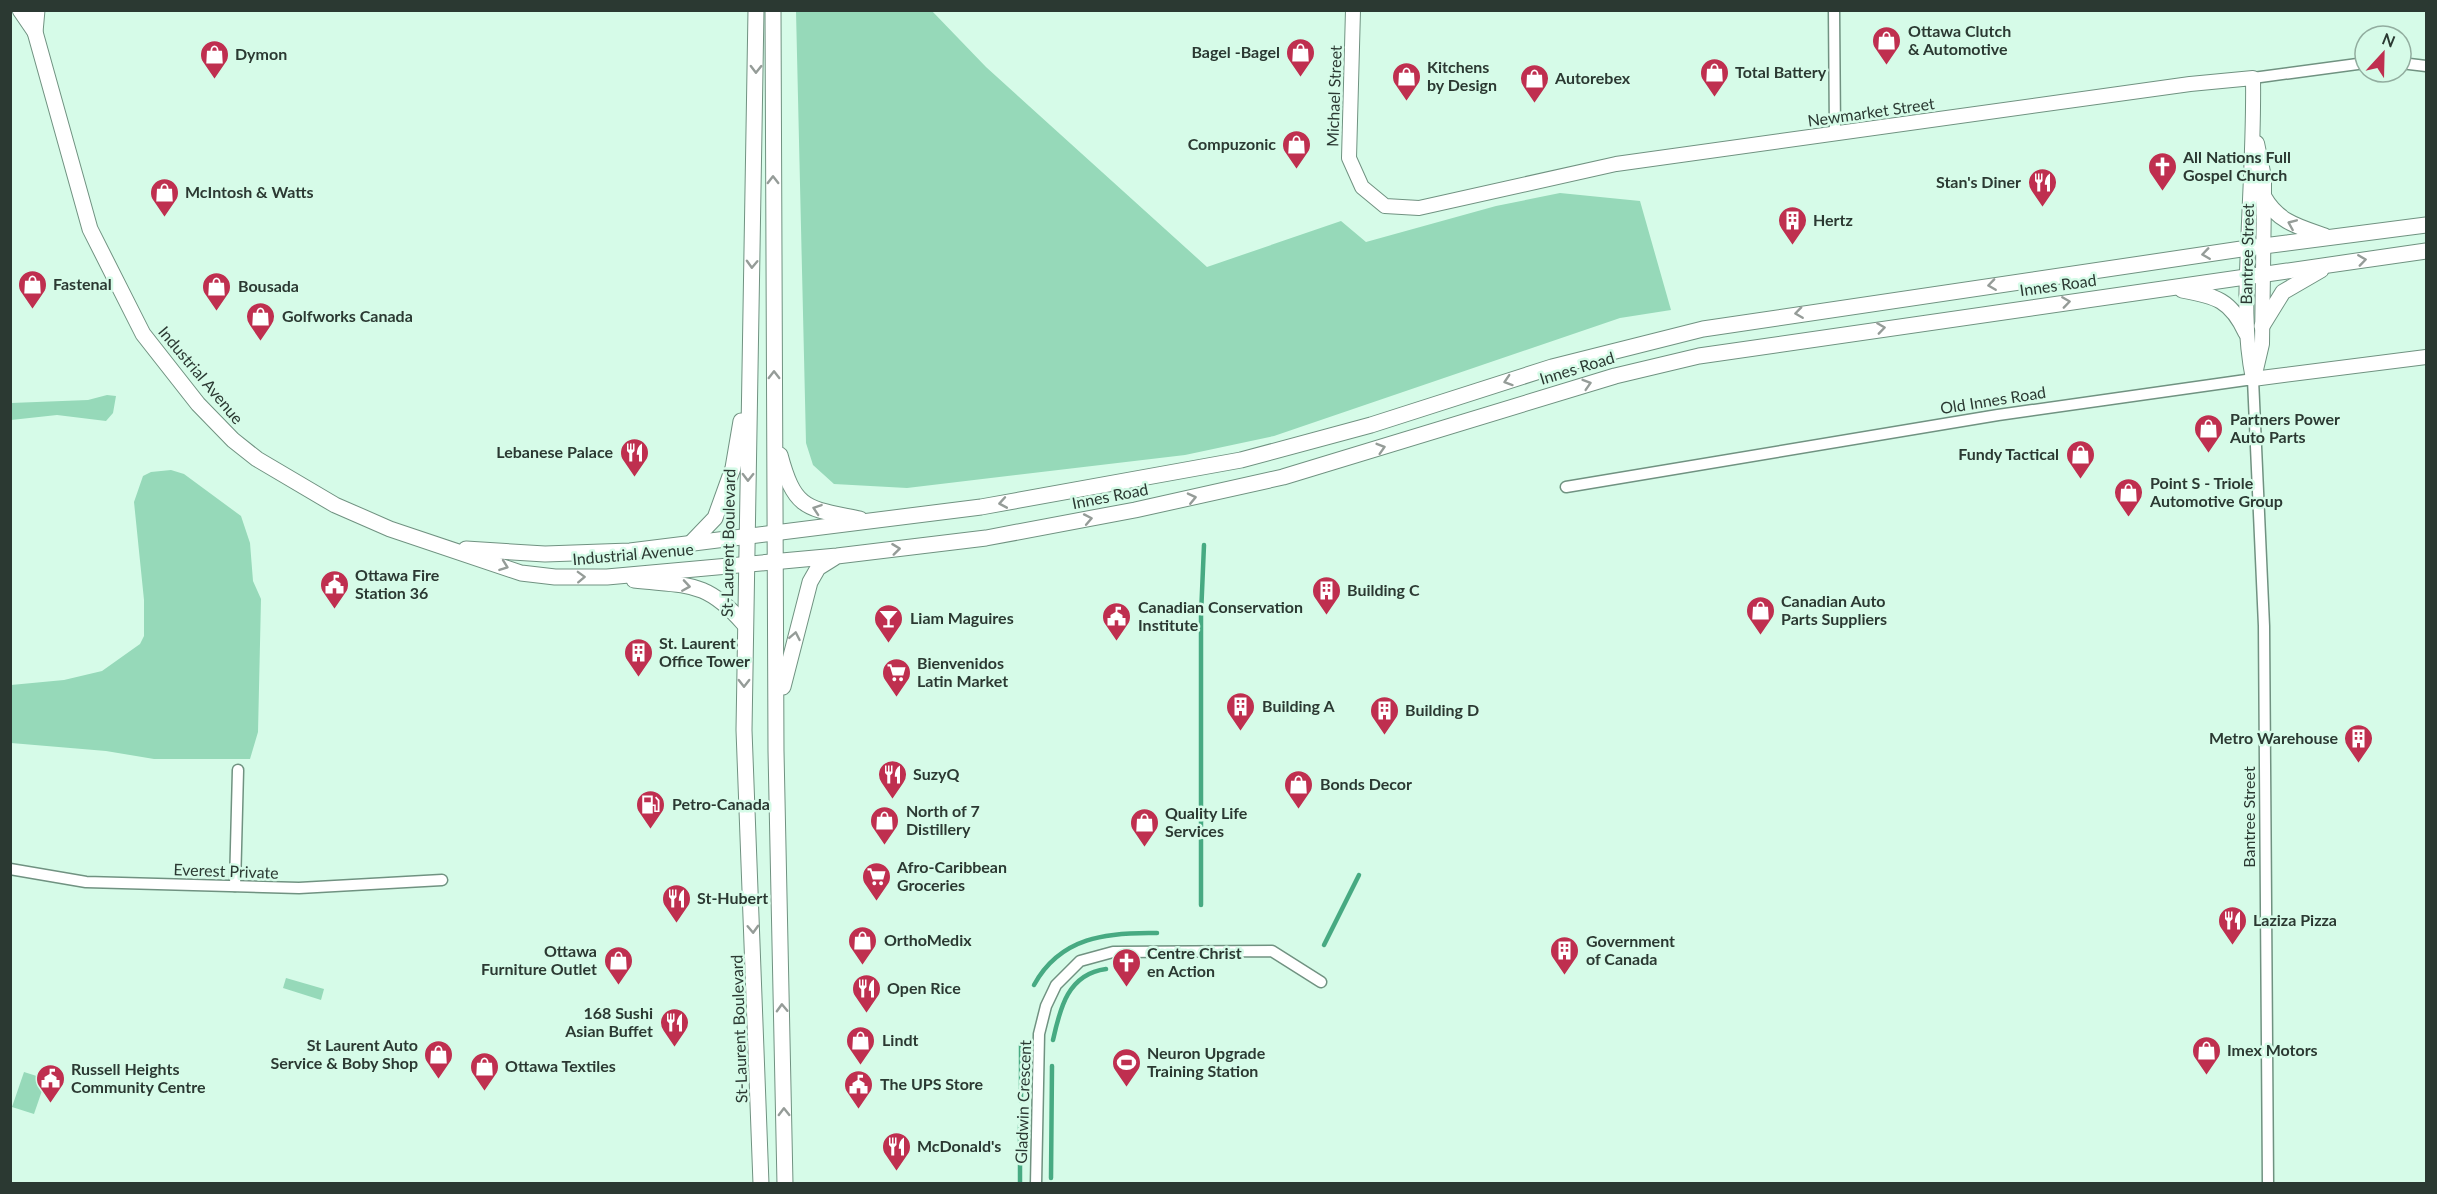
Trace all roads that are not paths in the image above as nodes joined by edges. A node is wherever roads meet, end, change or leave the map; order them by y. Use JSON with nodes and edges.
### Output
{"nodes":[{"id":1,"x":20,"y":10,"type":"edge"},
{"id":2,"x":37,"y":10,"type":"edge"},
{"id":3,"x":756,"y":10,"type":"edge"},
{"id":4,"x":773,"y":10,"type":"edge"},
{"id":5,"x":1353,"y":10,"type":"edge"},
{"id":6,"x":1834,"y":10,"type":"edge"},
{"id":7,"x":35,"y":32,"type":"junction"},
{"id":8,"x":2353,"y":65,"type":"edge"},
{"id":9,"x":2253,"y":78,"type":"junction"},
{"id":10,"x":2254,"y":129,"type":"junction"},
{"id":11,"x":1836,"y":134,"type":"junction"},
{"id":12,"x":2264,"y":197,"type":"junction"},
{"id":13,"x":1385,"y":206,"type":"joint"},
{"id":14,"x":2427,"y":225,"type":"edge"},
{"id":15,"x":2330,"y":238,"type":"junction"},
{"id":16,"x":2264,"y":246,"type":"junction"},
{"id":17,"x":2248,"y":248,"type":"junction"},
{"id":18,"x":2427,"y":250,"type":"edge"},
{"id":19,"x":2335,"y":264,"type":"junction"},
{"id":20,"x":2263,"y":274,"type":"junction"},
{"id":21,"x":2246,"y":277,"type":"junction"},
{"id":22,"x":2167,"y":287,"type":"junction"},
{"id":23,"x":2262,"y":326,"type":"junction"},
{"id":24,"x":2246,"y":333,"type":"junction"},
{"id":25,"x":2427,"y":357,"type":"edge"},
{"id":26,"x":749,"y":376,"type":"junction"},
{"id":27,"x":2253,"y":379,"type":"junction"},
{"id":28,"x":774,"y":433,"type":"junction"},
{"id":29,"x":1566,"y":487,"type":"dead end"},
{"id":30,"x":874,"y":522,"type":"junction"},
{"id":31,"x":776,"y":532,"type":"junction"},
{"id":32,"x":748,"y":535,"type":"junction"},
{"id":33,"x":692,"y":543,"type":"junction"},
{"id":34,"x":454,"y":549,"type":"junction"},
{"id":35,"x":837,"y":556,"type":"junction"},
{"id":36,"x":776,"y":560,"type":"junction"},
{"id":37,"x":747,"y":563,"type":"junction"},
{"id":38,"x":607,"y":577,"type":"junction"},
{"id":39,"x":744,"y":624,"type":"junction"},
{"id":40,"x":777,"y":713,"type":"junction"},
{"id":41,"x":238,"y":770,"type":"dead end"},
{"id":42,"x":10,"y":869,"type":"edge"},
{"id":43,"x":442,"y":880,"type":"dead end"},
{"id":44,"x":235,"y":886,"type":"junction"},
{"id":45,"x":1321,"y":982,"type":"dead end"},
{"id":46,"x":761,"y":1184,"type":"edge"},
{"id":47,"x":785,"y":1184,"type":"edge"},
{"id":48,"x":1036,"y":1184,"type":"edge"},
{"id":49,"x":2268,"y":1184,"type":"edge"}],
"edges":[{"from":1,"to":7,"type":"main road","name":"Industrial Avenue"},
{"from":2,"to":7,"type":"main road","name":"Industrial Avenue"},
{"from":3,"to":26,"type":"main road","name":"St-Laurent Boulevard","one_way":true},
{"from":28,"to":4,"type":"main road","one_way":true},
{"from":5,"to":13,"type":"street","name":"Michael Street"},
{"from":6,"to":11,"type":"street"},
{"from":7,"to":34,"type":"main road","name":"Industrial Avenue"},
{"from":8,"to":9,"type":"street","name":"Newmarket Street"},
{"from":9,"to":10,"type":"street","name":"Bantree Street"},
{"from":9,"to":11,"type":"street","name":"Newmarket Street"},
{"from":10,"to":12,"type":"street","name":"Bantree Street"},
{"from":10,"to":17,"type":"street","name":"Bantree Street"},
{"from":11,"to":13,"type":"street","name":"Newmarket Street"},
{"from":15,"to":12,"type":"main road","one_way":true},
{"from":12,"to":16,"type":"street","name":"Bantree Street"},
{"from":14,"to":15,"type":"main road","name":"Innes Road"},
{"from":15,"to":16,"type":"main road","name":"Innes Road"},
{"from":16,"to":17,"type":"main road","name":"Innes Road"},
{"from":16,"to":20,"type":"street","name":"Bantree Street"},
{"from":17,"to":21,"type":"street","name":"Bantree Street"},
{"from":17,"to":30,"type":"main road","name":"Innes Road","one_way":true},
{"from":19,"to":18,"type":"main road","name":"Innes Road","one_way":true},
{"from":19,"to":20,"type":"main road","name":"Innes Road"},
{"from":19,"to":23,"type":"main road"},
{"from":20,"to":21,"type":"main road","name":"Innes Road"},
{"from":20,"to":23,"type":"street","name":"Bantree Street"},
{"from":21,"to":22,"type":"main road","name":"Innes Road"},
{"from":21,"to":24,"type":"street","name":"Bantree Street"},
{"from":22,"to":24,"type":"main road"},
{"from":35,"to":22,"type":"main road","name":"Innes Road","one_way":true},
{"from":23,"to":27,"type":"street","name":"Bantree Street"},
{"from":24,"to":27,"type":"street","name":"Bantree Street"},
{"from":25,"to":27,"type":"street","name":"Old Innes Road"},
{"from":26,"to":32,"type":"main road","name":"St-Laurent Boulevard","one_way":true},
{"from":26,"to":33,"type":"main road"},
{"from":27,"to":29,"type":"street","name":"Old Innes Road"},
{"from":27,"to":49,"type":"street","name":"Bantree Street"},
{"from":30,"to":28,"type":"main road","one_way":true},
{"from":28,"to":31,"type":"main road"},
{"from":30,"to":31,"type":"main road","name":"Innes Road"},
{"from":31,"to":32,"type":"main road","name":"Innes Road"},
{"from":31,"to":36,"type":"main road"},
{"from":32,"to":33,"type":"main road","name":"Industrial Avenue"},
{"from":32,"to":37,"type":"main road","name":"St-Laurent Boulevard"},
{"from":33,"to":34,"type":"main road","name":"Industrial Avenue"},
{"from":34,"to":38,"type":"main road","name":"Industrial Avenue","one_way":true},
{"from":35,"to":36,"type":"main road","name":"Innes Road"},
{"from":40,"to":35,"type":"main road","one_way":true},
{"from":36,"to":37,"type":"main road","name":"Innes Road"},
{"from":36,"to":40,"type":"main road"},
{"from":37,"to":38,"type":"main road","name":"Industrial Avenue"},
{"from":37,"to":39,"type":"main road","name":"St-Laurent Boulevard"},
{"from":38,"to":39,"type":"main road","one_way":true},
{"from":39,"to":46,"type":"main road","name":"St-Laurent Boulevard","one_way":true},
{"from":47,"to":40,"type":"main road","one_way":true},
{"from":41,"to":44,"type":"street"},
{"from":42,"to":44,"type":"street","name":"Everest Private"},
{"from":43,"to":44,"type":"street","name":"Everest Private"},
{"from":45,"to":48,"type":"street","name":"Gladwin Crescent"}]}
